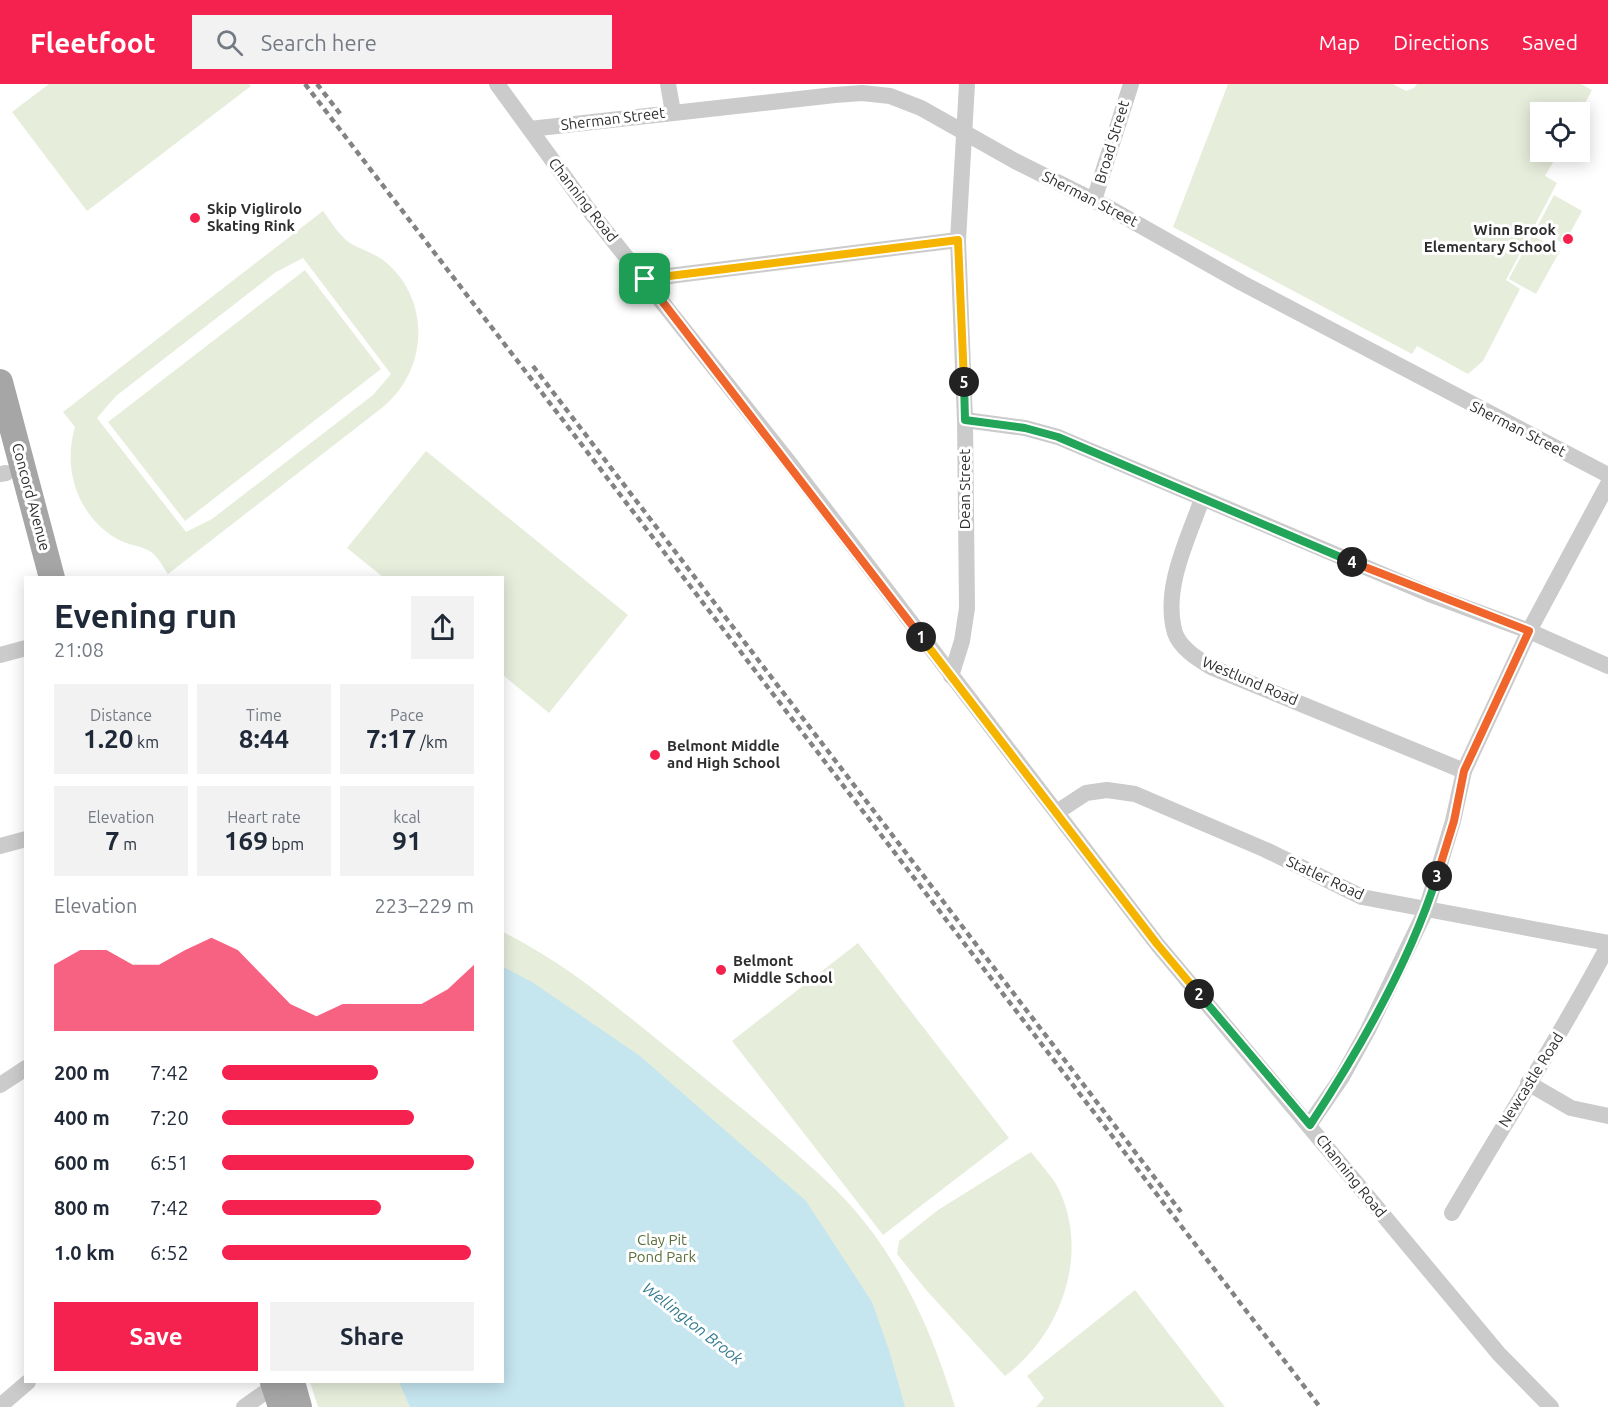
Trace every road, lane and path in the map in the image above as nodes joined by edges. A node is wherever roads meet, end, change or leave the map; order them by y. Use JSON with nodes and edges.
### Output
{"nodes":[{"id":1,"x":498,"y":84,"type":"edge"},
{"id":2,"x":669,"y":84,"type":"edge"},
{"id":3,"x":967,"y":84,"type":"edge"},
{"id":4,"x":1131,"y":84,"type":"edge"},
{"id":5,"x":834,"y":90,"type":"edge"},
{"id":6,"x":673,"y":112,"type":"junction"},
{"id":7,"x":530,"y":129,"type":"junction"},
{"id":8,"x":964,"y":132,"type":"junction"},
{"id":9,"x":1094,"y":200,"type":"junction"},
{"id":10,"x":958,"y":240,"type":"junction"},
{"id":11,"x":645,"y":279,"type":"junction"},
{"id":12,"x":0,"y":382,"type":"edge"},
{"id":13,"x":965,"y":420,"type":"junction"},
{"id":14,"x":2,"y":465,"type":"edge"},
{"id":15,"x":1608,"y":475,"type":"edge"},
{"id":16,"x":1608,"y":484,"type":"edge"},
{"id":17,"x":1202,"y":499,"type":"junction"},
{"id":18,"x":33,"y":576,"type":"edge"},
{"id":19,"x":51,"y":576,"type":"edge"},
{"id":20,"x":1529,"y":631,"type":"junction"},
{"id":21,"x":24,"y":649,"type":"edge"},
{"id":22,"x":0,"y":655,"type":"edge"},
{"id":23,"x":1608,"y":666,"type":"edge"},
{"id":24,"x":951,"y":676,"type":"junction"},
{"id":25,"x":1464,"y":771,"type":"junction"},
{"id":26,"x":1057,"y":812,"type":"junction"},
{"id":27,"x":24,"y":840,"type":"edge"},
{"id":28,"x":0,"y":846,"type":"edge"},
{"id":29,"x":1426,"y":910,"type":"junction"},
{"id":30,"x":1608,"y":945,"type":"edge"},
{"id":31,"x":24,"y":1069,"type":"edge"},
{"id":32,"x":1528,"y":1083,"type":"junction"},
{"id":33,"x":0,"y":1085,"type":"edge"},
{"id":34,"x":1608,"y":1116,"type":"edge"},
{"id":35,"x":1310,"y":1125,"type":"junction"},
{"id":36,"x":1452,"y":1213,"type":"dead end"},
{"id":37,"x":27,"y":1383,"type":"edge"},
{"id":38,"x":280,"y":1388,"type":"edge"},
{"id":39,"x":0,"y":1406,"type":"edge"},
{"id":40,"x":244,"y":1407,"type":"edge"},
{"id":41,"x":299,"y":1407,"type":"edge"},
{"id":42,"x":1551,"y":1407,"type":"edge"}],
"edges":[{"from":1,"to":7,"type":"street","name":"Channing Road"},
{"from":2,"to":6,"type":"street"},
{"from":3,"to":8,"type":"street","name":"Dean Street"},
{"from":4,"to":9,"type":"street","name":"Broad Street"},
{"from":5,"to":6,"type":"street","name":"Sherman Street"},
{"from":5,"to":8,"type":"street","name":"Sherman Street"},
{"from":6,"to":7,"type":"street","name":"Sherman Street"},
{"from":7,"to":11,"type":"street","name":"Channing Road"},
{"from":8,"to":9,"type":"street","name":"Sherman Street"},
{"from":8,"to":10,"type":"street","name":"Dean Street"},
{"from":9,"to":15,"type":"street","name":"Sherman Street"},
{"from":10,"to":11,"type":"street"},
{"from":10,"to":13,"type":"street","name":"Dean Street"},
{"from":11,"to":24,"type":"street","name":"Channing Road"},
{"from":12,"to":19,"type":"main road","name":"Concord Avenue"},
{"from":13,"to":17,"type":"street"},
{"from":13,"to":24,"type":"street","name":"Dean Street"},
{"from":14,"to":18,"type":"main road","name":"Concord Avenue"},
{"from":16,"to":20,"type":"street"},
{"from":17,"to":20,"type":"street"},
{"from":17,"to":25,"type":"street","name":"Westlund Road"},
{"from":20,"to":23,"type":"street"},
{"from":20,"to":25,"type":"street"},
{"from":21,"to":22,"type":"street"},
{"from":24,"to":26,"type":"street","name":"Channing Road"},
{"from":25,"to":29,"type":"street"},
{"from":26,"to":29,"type":"street","name":"Statler Road"},
{"from":26,"to":35,"type":"street","name":"Channing Road"},
{"from":27,"to":28,"type":"street"},
{"from":29,"to":30,"type":"street","name":"Statler Road"},
{"from":29,"to":35,"type":"street"},
{"from":30,"to":32,"type":"street","name":"Newcastle Road"},
{"from":31,"to":33,"type":"street"},
{"from":32,"to":34,"type":"street"},
{"from":32,"to":36,"type":"street","name":"Newcastle Road"},
{"from":35,"to":42,"type":"street","name":"Channing Road"},
{"from":37,"to":39,"type":"street"},
{"from":38,"to":40,"type":"street"},
{"from":38,"to":41,"type":"main road"}]}
